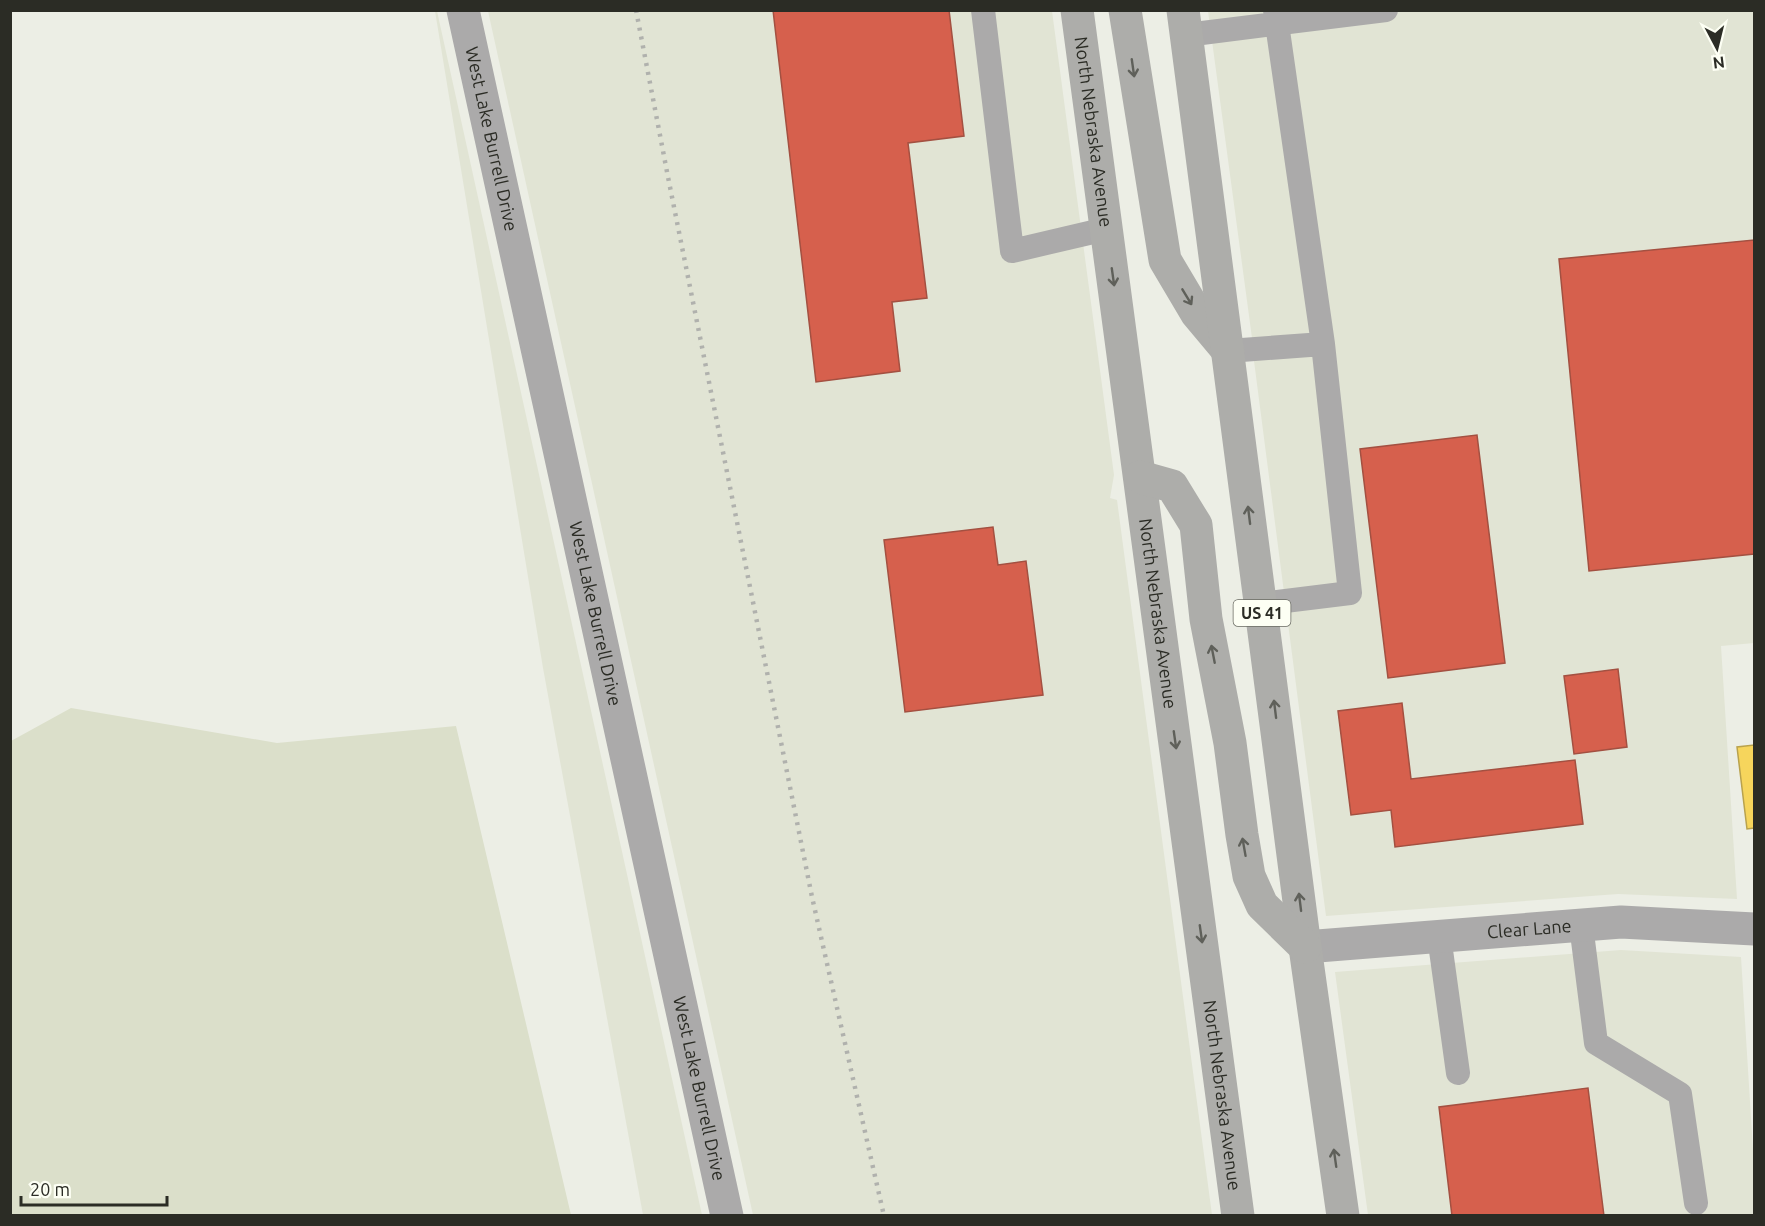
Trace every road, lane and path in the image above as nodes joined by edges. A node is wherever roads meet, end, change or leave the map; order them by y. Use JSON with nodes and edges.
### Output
{"nodes":[{"id":1,"x":463,"y":10,"type":"edge"},
{"id":2,"x":983,"y":10,"type":"edge"},
{"id":3,"x":1077,"y":10,"type":"edge"},
{"id":4,"x":1125,"y":10,"type":"edge"},
{"id":5,"x":1386,"y":10,"type":"edge"},
{"id":6,"x":1276,"y":17,"type":"edge"},
{"id":7,"x":1184,"y":23,"type":"edge"},
{"id":8,"x":1106,"y":229,"type":"junction"},
{"id":9,"x":1323,"y":344,"type":"junction"},
{"id":10,"x":1228,"y":351,"type":"junction"},
{"id":11,"x":1140,"y":477,"type":"junction"},
{"id":12,"x":1261,"y":604,"type":"junction"},
{"id":13,"x":1581,"y":925,"type":"junction"},
{"id":14,"x":1755,"y":929,"type":"edge"},
{"id":15,"x":1439,"y":936,"type":"junction"},
{"id":16,"x":1305,"y":947,"type":"junction"},
{"id":17,"x":1458,"y":1073,"type":"dead end"},
{"id":18,"x":1696,"y":1203,"type":"dead end"},
{"id":19,"x":727,"y":1215,"type":"edge"},
{"id":20,"x":1238,"y":1215,"type":"edge"},
{"id":21,"x":1343,"y":1215,"type":"edge"}],
"edges":[{"from":1,"to":19,"type":"street","name":"West Lake Burrell Drive"},
{"from":2,"to":8,"type":"lane"},
{"from":3,"to":8,"type":"main road","name":"North Nebraska Avenue"},
{"from":4,"to":10,"type":"main road","one_way":true},
{"from":5,"to":6,"type":"lane"},
{"from":6,"to":7,"type":"lane"},
{"from":6,"to":9,"type":"lane"},
{"from":7,"to":10,"type":"main road","number":"US 41"},
{"from":8,"to":11,"type":"main road","name":"North Nebraska Avenue","one_way":true},
{"from":9,"to":10,"type":"lane"},
{"from":9,"to":12,"type":"lane"},
{"from":12,"to":10,"type":"main road","number":"US 41","one_way":true},
{"from":16,"to":11,"type":"main road","one_way":true},
{"from":11,"to":20,"type":"main road","name":"North Nebraska Avenue","one_way":true},
{"from":16,"to":12,"type":"main road","number":"US 41","one_way":true},
{"from":13,"to":14,"type":"street","name":"Clear Lane"},
{"from":13,"to":15,"type":"street","name":"Clear Lane"},
{"from":13,"to":18,"type":"lane"},
{"from":15,"to":16,"type":"street","name":"Clear Lane"},
{"from":15,"to":17,"type":"lane"},
{"from":21,"to":16,"type":"main road","number":"US 41","one_way":true}]}
